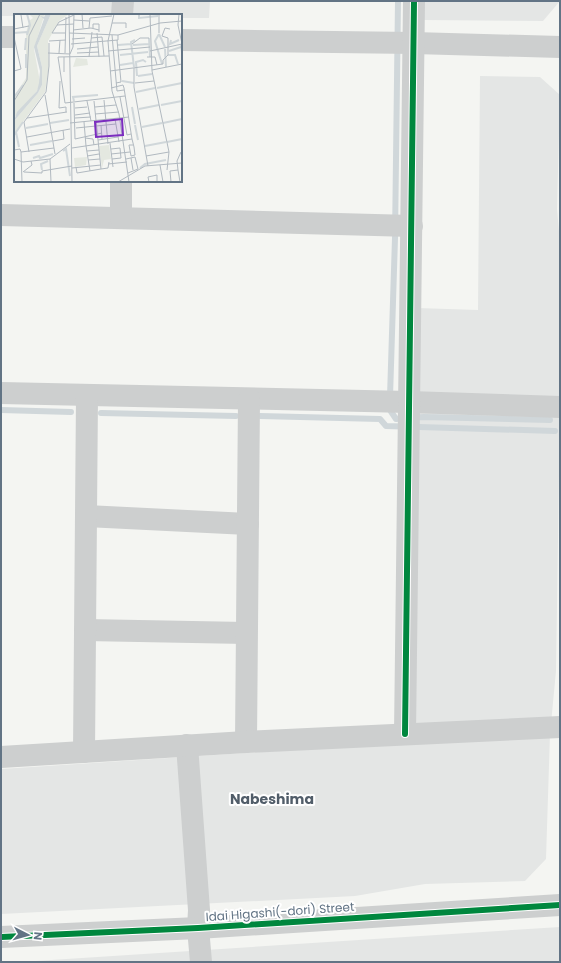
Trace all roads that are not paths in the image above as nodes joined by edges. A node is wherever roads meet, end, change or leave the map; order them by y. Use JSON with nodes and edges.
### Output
{"nodes":[{"id":1,"x":123,"y":1,"type":"edge"},
{"id":2,"x":414,"y":1,"type":"edge"},
{"id":3,"x":122,"y":14,"type":"edge"},
{"id":4,"x":1,"y":37,"type":"edge"},
{"id":5,"x":14,"y":37,"type":"edge"},
{"id":6,"x":182,"y":40,"type":"edge"},
{"id":7,"x":404,"y":43,"type":"junction"},
{"id":8,"x":560,"y":47,"type":"edge"},
{"id":9,"x":121,"y":182,"type":"edge"},
{"id":10,"x":1,"y":215,"type":"edge"},
{"id":11,"x":121,"y":218,"type":"junction"},
{"id":12,"x":401,"y":226,"type":"junction"},
{"id":13,"x":1,"y":394,"type":"edge"},
{"id":14,"x":87,"y":396,"type":"junction"},
{"id":15,"x":249,"y":399,"type":"junction"},
{"id":16,"x":400,"y":404,"type":"junction"},
{"id":17,"x":560,"y":407,"type":"edge"},
{"id":18,"x":86,"y":516,"type":"junction"},
{"id":19,"x":248,"y":524,"type":"junction"},
{"id":20,"x":85,"y":630,"type":"junction"},
{"id":21,"x":246,"y":633,"type":"junction"},
{"id":22,"x":560,"y":727,"type":"edge"},
{"id":23,"x":405,"y":734,"type":"junction"},
{"id":24,"x":246,"y":742,"type":"junction"},
{"id":25,"x":187,"y":746,"type":"junction"},
{"id":26,"x":84,"y":752,"type":"junction"},
{"id":27,"x":1,"y":757,"type":"edge"},
{"id":28,"x":560,"y":905,"type":"edge"},
{"id":29,"x":198,"y":928,"type":"junction"},
{"id":30,"x":1,"y":937,"type":"edge"},
{"id":31,"x":201,"y":962,"type":"edge"}],
"edges":[{"from":1,"to":3,"type":"street"},
{"from":2,"to":7,"type":"street"},
{"from":4,"to":5,"type":"street"},
{"from":6,"to":7,"type":"street"},
{"from":7,"to":8,"type":"street"},
{"from":7,"to":12,"type":"street"},
{"from":9,"to":11,"type":"street"},
{"from":10,"to":11,"type":"street"},
{"from":11,"to":12,"type":"street"},
{"from":12,"to":16,"type":"street"},
{"from":13,"to":14,"type":"street"},
{"from":14,"to":15,"type":"street"},
{"from":14,"to":18,"type":"street"},
{"from":15,"to":16,"type":"street"},
{"from":15,"to":19,"type":"street"},
{"from":16,"to":17,"type":"street"},
{"from":16,"to":23,"type":"street"},
{"from":18,"to":19,"type":"street"},
{"from":18,"to":20,"type":"street"},
{"from":19,"to":21,"type":"street"},
{"from":20,"to":21,"type":"street"},
{"from":20,"to":26,"type":"street"},
{"from":21,"to":24,"type":"street"},
{"from":22,"to":23,"type":"street"},
{"from":23,"to":24,"type":"street"},
{"from":24,"to":25,"type":"street"},
{"from":25,"to":26,"type":"street"},
{"from":25,"to":29,"type":"street"},
{"from":26,"to":27,"type":"street"},
{"from":28,"to":29,"type":"street","name":"Idai Higashi(-dori) Street"},
{"from":29,"to":30,"type":"street","name":"Idai Higashi(-dori) Street"},
{"from":29,"to":31,"type":"street"}]}
